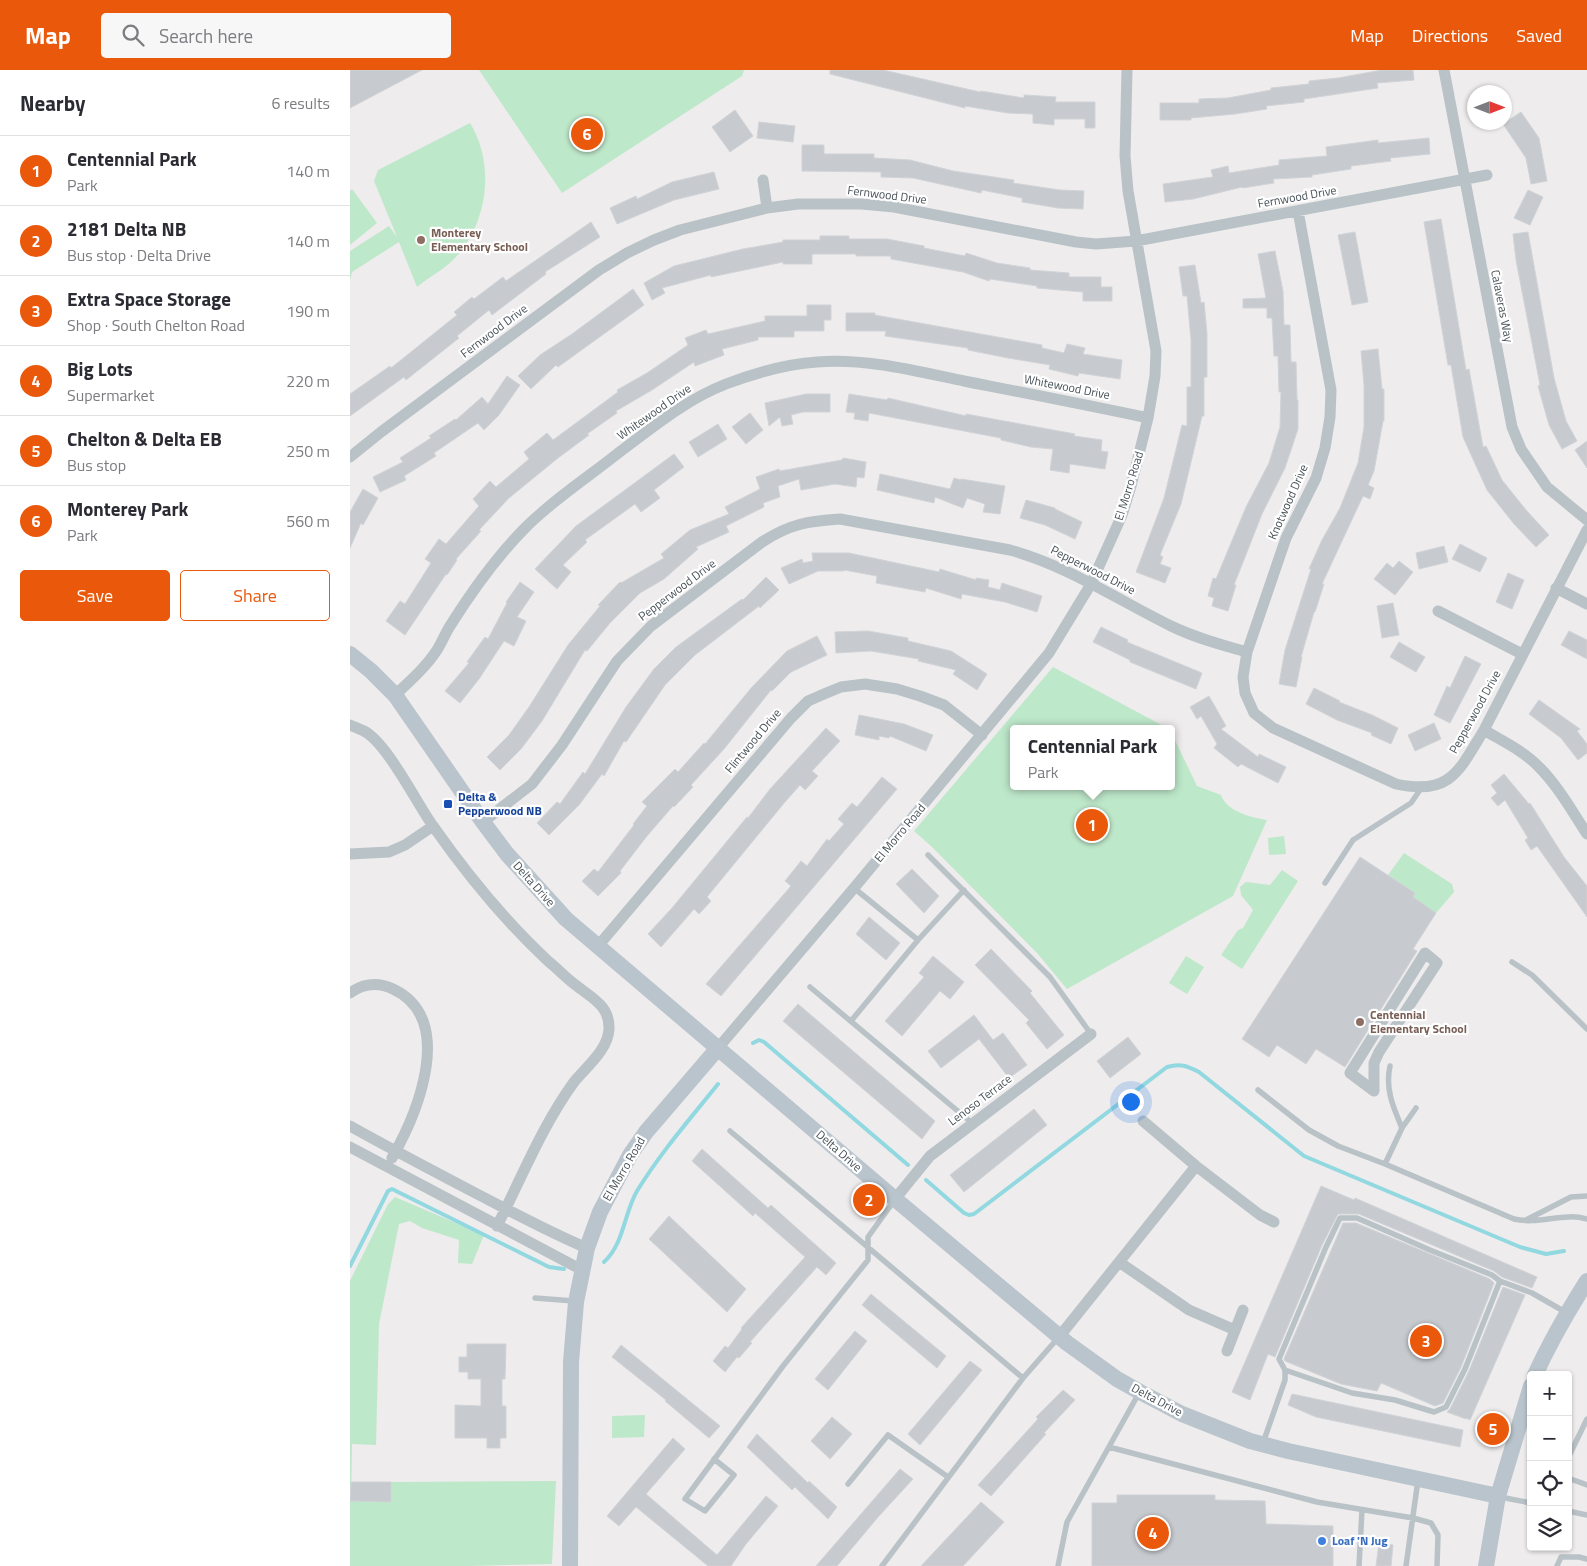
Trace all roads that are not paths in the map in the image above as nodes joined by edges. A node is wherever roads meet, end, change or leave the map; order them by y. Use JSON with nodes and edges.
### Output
{"nodes":[{"id":1,"x":1127,"y":70,"type":"edge"},
{"id":2,"x":1444,"y":70,"type":"edge"},
{"id":3,"x":1487,"y":175,"type":"dead end"},
{"id":4,"x":1465,"y":179,"type":"junction"},
{"id":5,"x":763,"y":180,"type":"dead end"},
{"id":6,"x":767,"y":208,"type":"junction"},
{"id":7,"x":1298,"y":211,"type":"junction"},
{"id":8,"x":1136,"y":240,"type":"junction"},
{"id":9,"x":1148,"y":418,"type":"junction"},
{"id":10,"x":350,"y":457,"type":"edge"},
{"id":11,"x":1587,"y":520,"type":"edge"},
{"id":12,"x":1587,"y":530,"type":"edge"},
{"id":13,"x":1091,"y":584,"type":"junction"},
{"id":14,"x":1556,"y":588,"type":"junction"},
{"id":15,"x":1587,"y":604,"type":"edge"},
{"id":16,"x":1438,"y":610,"type":"dead end"},
{"id":17,"x":1247,"y":652,"type":"junction"},
{"id":18,"x":350,"y":654,"type":"edge"},
{"id":19,"x":1522,"y":654,"type":"junction"},
{"id":20,"x":395,"y":695,"type":"junction"},
{"id":21,"x":350,"y":726,"type":"edge"},
{"id":22,"x":1484,"y":730,"type":"junction"},
{"id":23,"x":982,"y":735,"type":"junction"},
{"id":24,"x":1422,"y":787,"type":"junction"},
{"id":25,"x":483,"y":822,"type":"junction"},
{"id":26,"x":433,"y":826,"type":"junction"},
{"id":27,"x":1587,"y":834,"type":"edge"},
{"id":28,"x":350,"y":854,"type":"edge"},
{"id":29,"x":928,"y":855,"type":"dead end"},
{"id":30,"x":1326,"y":883,"type":"dead end"},
{"id":31,"x":854,"y":888,"type":"junction"},
{"id":32,"x":964,"y":890,"type":"junction"},
{"id":33,"x":918,"y":940,"type":"junction"},
{"id":34,"x":598,"y":946,"type":"junction"},
{"id":35,"x":1512,"y":962,"type":"dead end"},
{"id":36,"x":810,"y":987,"type":"dead end"},
{"id":37,"x":350,"y":993,"type":"edge"},
{"id":38,"x":851,"y":1021,"type":"junction"},
{"id":39,"x":1587,"y":1029,"type":"edge"},
{"id":40,"x":1091,"y":1034,"type":"joint"},
{"id":41,"x":718,"y":1048,"type":"junction"},
{"id":42,"x":1390,"y":1066,"type":"dead end"},
{"id":43,"x":1350,"y":1073,"type":"joint"},
{"id":44,"x":1258,"y":1090,"type":"dead end"},
{"id":45,"x":1416,"y":1108,"type":"dead end"},
{"id":46,"x":1143,"y":1121,"type":"dead end"},
{"id":47,"x":972,"y":1123,"type":"junction"},
{"id":48,"x":350,"y":1126,"type":"edge"},
{"id":49,"x":1402,"y":1128,"type":"junction"},
{"id":50,"x":730,"y":1131,"type":"dead end"},
{"id":51,"x":350,"y":1147,"type":"edge"},
{"id":52,"x":395,"y":1152,"type":"junction"},
{"id":53,"x":1385,"y":1164,"type":"junction"},
{"id":54,"x":387,"y":1166,"type":"junction"},
{"id":55,"x":1196,"y":1166,"type":"junction"},
{"id":56,"x":1587,"y":1196,"type":"edge"},
{"id":57,"x":895,"y":1199,"type":"junction"},
{"id":58,"x":506,"y":1209,"type":"junction"},
{"id":59,"x":1587,"y":1219,"type":"edge"},
{"id":60,"x":1524,"y":1221,"type":"junction"},
{"id":61,"x":1274,"y":1222,"type":"dead end"},
{"id":62,"x":497,"y":1226,"type":"junction"},
{"id":63,"x":588,"y":1248,"type":"junction"},
{"id":64,"x":868,"y":1248,"type":"junction"},
{"id":65,"x":1119,"y":1262,"type":"junction"},
{"id":66,"x":582,"y":1270,"type":"junction"},
{"id":67,"x":1500,"y":1281,"type":"junction"},
{"id":68,"x":1587,"y":1281,"type":"edge"},
{"id":69,"x":535,"y":1298,"type":"dead end"},
{"id":70,"x":576,"y":1302,"type":"junction"},
{"id":71,"x":1243,"y":1310,"type":"dead end"},
{"id":72,"x":1567,"y":1313,"type":"junction"},
{"id":73,"x":1235,"y":1330,"type":"junction"},
{"id":74,"x":1059,"y":1337,"type":"junction"},
{"id":75,"x":1227,"y":1350,"type":"dead end"},
{"id":76,"x":1285,"y":1370,"type":"junction"},
{"id":77,"x":1538,"y":1371,"type":"edge"},
{"id":78,"x":1023,"y":1378,"type":"junction"},
{"id":79,"x":1140,"y":1392,"type":"junction"},
{"id":80,"x":1527,"y":1399,"type":"edge"},
{"id":81,"x":1587,"y":1419,"type":"edge"},
{"id":82,"x":1262,"y":1444,"type":"junction"},
{"id":83,"x":1109,"y":1447,"type":"junction"},
{"id":84,"x":1572,"y":1450,"type":"edge"},
{"id":85,"x":714,"y":1459,"type":"junction"},
{"id":86,"x":948,"y":1478,"type":"junction"},
{"id":87,"x":1572,"y":1479,"type":"edge"},
{"id":88,"x":1418,"y":1480,"type":"junction"},
{"id":89,"x":848,"y":1484,"type":"dead end"},
{"id":90,"x":1587,"y":1485,"type":"edge"},
{"id":91,"x":1498,"y":1496,"type":"junction"},
{"id":92,"x":1527,"y":1502,"type":"edge"},
{"id":93,"x":1362,"y":1510,"type":"junction"},
{"id":94,"x":1572,"y":1512,"type":"edge"},
{"id":95,"x":1587,"y":1515,"type":"edge"},
{"id":96,"x":1413,"y":1518,"type":"junction"},
{"id":97,"x":1587,"y":1559,"type":"edge"},
{"id":98,"x":570,"y":1566,"type":"edge"},
{"id":99,"x":882,"y":1566,"type":"edge"},
{"id":100,"x":1058,"y":1566,"type":"edge"},
{"id":101,"x":1359,"y":1566,"type":"edge"},
{"id":102,"x":1406,"y":1566,"type":"edge"},
{"id":103,"x":1437,"y":1566,"type":"edge"},
{"id":104,"x":1486,"y":1566,"type":"edge"},
{"id":105,"x":1557,"y":1566,"type":"edge"}],
"edges":[{"from":1,"to":8,"type":"street","name":"El Morro Road"},
{"from":2,"to":4,"type":"street","name":"Calaveras Way"},
{"from":3,"to":4,"type":"street","name":"Fernwood Drive"},
{"from":4,"to":7,"type":"street","name":"Fernwood Drive"},
{"from":4,"to":11,"type":"street","name":"Calaveras Way"},
{"from":5,"to":6,"type":"street"},
{"from":6,"to":8,"type":"street","name":"Fernwood Drive"},
{"from":6,"to":10,"type":"street","name":"Fernwood Drive"},
{"from":7,"to":8,"type":"street","name":"Fernwood Drive"},
{"from":7,"to":17,"type":"street","name":"Knotwood Drive"},
{"from":8,"to":9,"type":"street","name":"El Morro Road"},
{"from":9,"to":13,"type":"street","name":"El Morro Road"},
{"from":9,"to":20,"type":"street","name":"Whitewood Drive"},
{"from":12,"to":14,"type":"street","name":"Pepperwood Drive"},
{"from":13,"to":17,"type":"street","name":"Pepperwood Drive"},
{"from":13,"to":23,"type":"street","name":"El Morro Road"},
{"from":13,"to":25,"type":"street","name":"Pepperwood Drive"},
{"from":14,"to":15,"type":"street"},
{"from":14,"to":19,"type":"street","name":"Pepperwood Drive"},
{"from":16,"to":19,"type":"street"},
{"from":17,"to":24,"type":"street","name":"Pepperwood Drive"},
{"from":18,"to":20,"type":"main road","name":"Delta Drive"},
{"from":19,"to":22,"type":"street","name":"Pepperwood Drive"},
{"from":20,"to":25,"type":"main road","name":"Delta Drive"},
{"from":21,"to":26,"type":"street"},
{"from":22,"to":24,"type":"street","name":"Pepperwood Drive"},
{"from":22,"to":27,"type":"street"},
{"from":23,"to":31,"type":"street","name":"El Morro Road"},
{"from":23,"to":34,"type":"street","name":"Flintwood Drive"},
{"from":24,"to":30,"type":"lane"},
{"from":25,"to":34,"type":"main road","name":"Delta Drive"},
{"from":26,"to":28,"type":"street"},
{"from":26,"to":58,"type":"street"},
{"from":29,"to":32,"type":"lane"},
{"from":31,"to":33,"type":"lane"},
{"from":31,"to":41,"type":"street","name":"El Morro Road"},
{"from":32,"to":33,"type":"lane"},
{"from":32,"to":40,"type":"lane"},
{"from":33,"to":38,"type":"lane"},
{"from":34,"to":41,"type":"main road","name":"Delta Drive"},
{"from":35,"to":39,"type":"lane"},
{"from":36,"to":38,"type":"lane"},
{"from":37,"to":52,"type":"street"},
{"from":38,"to":47,"type":"lane"},
{"from":40,"to":47,"type":"street","name":"Lenoso Terrace"},
{"from":41,"to":57,"type":"main road","name":"Delta Drive"},
{"from":41,"to":63,"type":"main road","name":"El Morro Road"},
{"from":42,"to":49,"type":"lane"},
{"from":43,"to":43,"type":"street"},
{"from":44,"to":53,"type":"lane"},
{"from":45,"to":49,"type":"lane"},
{"from":46,"to":55,"type":"street"},
{"from":47,"to":57,"type":"street","name":"Lenoso Terrace"},
{"from":48,"to":52,"type":"street"},
{"from":49,"to":53,"type":"lane"},
{"from":50,"to":64,"type":"lane"},
{"from":51,"to":54,"type":"street"},
{"from":52,"to":54,"type":"street"},
{"from":52,"to":58,"type":"street"},
{"from":53,"to":60,"type":"lane"},
{"from":54,"to":62,"type":"street"},
{"from":55,"to":61,"type":"street"},
{"from":55,"to":65,"type":"street"},
{"from":56,"to":60,"type":"lane"},
{"from":57,"to":64,"type":"lane"},
{"from":57,"to":74,"type":"main road","name":"Delta Drive"},
{"from":58,"to":62,"type":"street"},
{"from":58,"to":63,"type":"street"},
{"from":59,"to":60,"type":"lane"},
{"from":62,"to":66,"type":"street"},
{"from":63,"to":66,"type":"main road","name":"El Morro Road"},
{"from":64,"to":78,"type":"lane"},
{"from":64,"to":85,"type":"lane"},
{"from":65,"to":73,"type":"street"},
{"from":65,"to":74,"type":"street"},
{"from":66,"to":70,"type":"main road","name":"El Morro Road"},
{"from":67,"to":72,"type":"lane"},
{"from":67,"to":76,"type":"lane"},
{"from":67,"to":76,"type":"lane"},
{"from":68,"to":72,"type":"main road"},
{"from":69,"to":70,"type":"lane"},
{"from":70,"to":98,"type":"main road","name":"El Morro Road"},
{"from":71,"to":73,"type":"street"},
{"from":72,"to":77,"type":"main road"},
{"from":73,"to":75,"type":"street"},
{"from":74,"to":78,"type":"lane"},
{"from":74,"to":79,"type":"main road","name":"Delta Drive"},
{"from":76,"to":82,"type":"lane"},
{"from":78,"to":86,"type":"lane"},
{"from":79,"to":82,"type":"main road","name":"Delta Drive"},
{"from":79,"to":83,"type":"lane"},
{"from":80,"to":91,"type":"main road"},
{"from":81,"to":84,"type":"lane"},
{"from":82,"to":88,"type":"main road","name":"Delta Drive"},
{"from":83,"to":93,"type":"lane"},
{"from":83,"to":100,"type":"lane"},
{"from":85,"to":85,"type":"lane"},
{"from":86,"to":89,"type":"lane"},
{"from":86,"to":99,"type":"lane"},
{"from":87,"to":90,"type":"lane"},
{"from":88,"to":91,"type":"main road","name":"Delta Drive"},
{"from":88,"to":96,"type":"lane"},
{"from":91,"to":92,"type":"lane"},
{"from":91,"to":104,"type":"main road"},
{"from":93,"to":96,"type":"lane"},
{"from":93,"to":101,"type":"lane"},
{"from":94,"to":95,"type":"lane"},
{"from":96,"to":102,"type":"lane"},
{"from":96,"to":103,"type":"lane"},
{"from":97,"to":105,"type":"lane"}]}
